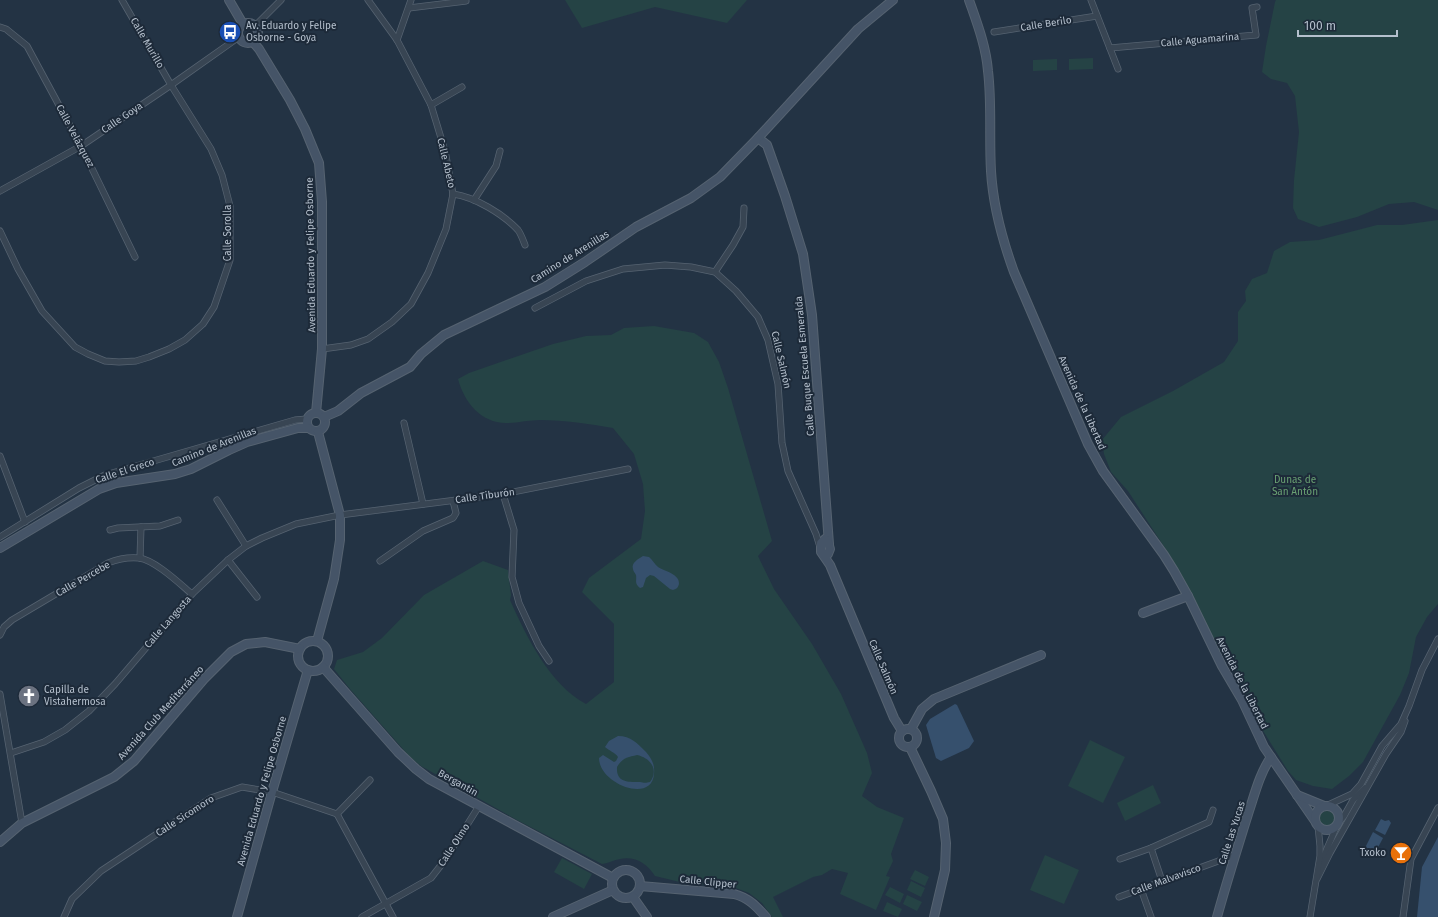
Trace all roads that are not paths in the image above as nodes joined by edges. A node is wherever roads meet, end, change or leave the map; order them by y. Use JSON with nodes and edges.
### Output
{"nodes":[{"id":1,"x":122,"y":0,"type":"edge"},
{"id":2,"x":229,"y":0,"type":"edge"},
{"id":3,"x":281,"y":0,"type":"edge"},
{"id":4,"x":368,"y":0,"type":"edge"},
{"id":5,"x":411,"y":0,"type":"edge"},
{"id":6,"x":893,"y":0,"type":"edge"},
{"id":7,"x":969,"y":0,"type":"edge"},
{"id":8,"x":1091,"y":0,"type":"edge"},
{"id":9,"x":466,"y":1,"type":"dead end"},
{"id":10,"x":1257,"y":7,"type":"dead end"},
{"id":11,"x":409,"y":8,"type":"junction"},
{"id":12,"x":1097,"y":16,"type":"junction"},
{"id":13,"x":243,"y":24,"type":"junction"},
{"id":14,"x":255,"y":26,"type":"junction"},
{"id":15,"x":0,"y":27,"type":"edge"},
{"id":16,"x":994,"y":32,"type":"dead end"},
{"id":17,"x":239,"y":37,"type":"junction"},
{"id":18,"x":397,"y":40,"type":"junction"},
{"id":19,"x":253,"y":42,"type":"junction"},
{"id":20,"x":1110,"y":48,"type":"junction"},
{"id":21,"x":1118,"y":69,"type":"dead end"},
{"id":22,"x":171,"y":85,"type":"junction"},
{"id":23,"x":462,"y":87,"type":"dead end"},
{"id":24,"x":431,"y":105,"type":"junction"},
{"id":25,"x":758,"y":138,"type":"junction"},
{"id":26,"x":81,"y":146,"type":"junction"},
{"id":27,"x":500,"y":151,"type":"dead end"},
{"id":28,"x":0,"y":191,"type":"edge"},
{"id":29,"x":453,"y":194,"type":"junction"},
{"id":30,"x":474,"y":200,"type":"junction"},
{"id":31,"x":744,"y":208,"type":"dead end"},
{"id":32,"x":0,"y":231,"type":"edge"},
{"id":33,"x":525,"y":245,"type":"dead end"},
{"id":34,"x":135,"y":257,"type":"dead end"},
{"id":35,"x":715,"y":272,"type":"junction"},
{"id":36,"x":535,"y":308,"type":"dead end"},
{"id":37,"x":322,"y":349,"type":"junction"},
{"id":38,"x":316,"y":413,"type":"junction"},
{"id":39,"x":324,"y":417,"type":"junction"},
{"id":40,"x":308,"y":423,"type":"junction"},
{"id":41,"x":404,"y":423,"type":"dead end"},
{"id":42,"x":318,"y":432,"type":"junction"},
{"id":43,"x":0,"y":456,"type":"edge"},
{"id":44,"x":628,"y":469,"type":"dead end"},
{"id":45,"x":503,"y":494,"type":"junction"},
{"id":46,"x":217,"y":500,"type":"dead end"},
{"id":47,"x":453,"y":501,"type":"junction"},
{"id":48,"x":423,"y":504,"type":"junction"},
{"id":49,"x":340,"y":515,"type":"junction"},
{"id":50,"x":178,"y":520,"type":"dead end"},
{"id":51,"x":26,"y":522,"type":"junction"},
{"id":52,"x":141,"y":527,"type":"junction"},
{"id":53,"x":110,"y":530,"type":"dead end"},
{"id":54,"x":816,"y":534,"type":"junction"},
{"id":55,"x":0,"y":537,"type":"edge"},
{"id":56,"x":246,"y":546,"type":"junction"},
{"id":57,"x":825,"y":546,"type":"junction"},
{"id":58,"x":0,"y":548,"type":"edge"},
{"id":59,"x":140,"y":558,"type":"junction"},
{"id":60,"x":228,"y":560,"type":"junction"},
{"id":61,"x":380,"y":561,"type":"dead end"},
{"id":62,"x":830,"y":566,"type":"joint"},
{"id":63,"x":192,"y":594,"type":"junction"},
{"id":64,"x":1188,"y":596,"type":"junction"},
{"id":65,"x":257,"y":597,"type":"dead end"},
{"id":66,"x":1143,"y":613,"type":"dead end"},
{"id":67,"x":0,"y":635,"type":"edge"},
{"id":68,"x":1438,"y":639,"type":"edge"},
{"id":69,"x":317,"y":641,"type":"junction"},
{"id":70,"x":300,"y":649,"type":"junction"},
{"id":71,"x":1041,"y":655,"type":"dead end"},
{"id":72,"x":549,"y":661,"type":"dead end"},
{"id":73,"x":323,"y":667,"type":"junction"},
{"id":74,"x":308,"y":670,"type":"junction"},
{"id":75,"x":0,"y":694,"type":"edge"},
{"id":76,"x":1409,"y":706,"type":"junction"},
{"id":77,"x":911,"y":729,"type":"junction"},
{"id":78,"x":902,"y":731,"type":"junction"},
{"id":79,"x":910,"y":747,"type":"junction"},
{"id":80,"x":11,"y":753,"type":"junction"},
{"id":81,"x":1271,"y":757,"type":"junction"},
{"id":82,"x":370,"y":780,"type":"dead end"},
{"id":83,"x":1372,"y":780,"type":"junction"},
{"id":84,"x":272,"y":792,"type":"junction"},
{"id":85,"x":1297,"y":794,"type":"junction"},
{"id":86,"x":479,"y":806,"type":"junction"},
{"id":87,"x":1325,"y":806,"type":"junction"},
{"id":88,"x":1438,"y":808,"type":"edge"},
{"id":89,"x":1213,"y":810,"type":"dead end"},
{"id":90,"x":336,"y":814,"type":"junction"},
{"id":91,"x":22,"y":823,"type":"junction"},
{"id":92,"x":1316,"y":824,"type":"junction"},
{"id":93,"x":1337,"y":825,"type":"junction"},
{"id":94,"x":0,"y":842,"type":"edge"},
{"id":95,"x":1151,"y":848,"type":"junction"},
{"id":96,"x":1235,"y":855,"type":"junction"},
{"id":97,"x":1120,"y":859,"type":"dead end"},
{"id":98,"x":1322,"y":869,"type":"junction"},
{"id":99,"x":613,"y":878,"type":"junction"},
{"id":100,"x":1317,"y":879,"type":"junction"},
{"id":101,"x":1162,"y":881,"type":"junction"},
{"id":102,"x":640,"y":886,"type":"junction"},
{"id":103,"x":1141,"y":889,"type":"junction"},
{"id":104,"x":613,"y":890,"type":"junction"},
{"id":105,"x":633,"y":897,"type":"junction"},
{"id":106,"x":1119,"y":897,"type":"dead end"},
{"id":107,"x":385,"y":904,"type":"junction"},
{"id":108,"x":64,"y":917,"type":"edge"},
{"id":109,"x":237,"y":917,"type":"edge"},
{"id":110,"x":362,"y":917,"type":"edge"},
{"id":111,"x":393,"y":917,"type":"edge"},
{"id":112,"x":553,"y":917,"type":"edge"},
{"id":113,"x":647,"y":917,"type":"edge"},
{"id":114,"x":766,"y":917,"type":"edge"},
{"id":115,"x":934,"y":917,"type":"edge"},
{"id":116,"x":1151,"y":917,"type":"edge"},
{"id":117,"x":1217,"y":917,"type":"edge"},
{"id":118,"x":1310,"y":917,"type":"edge"},
{"id":119,"x":1403,"y":917,"type":"edge"}],
"edges":[{"from":1,"to":22,"type":"street","name":"Calle Murillo"},
{"from":2,"to":13,"type":"street"},
{"from":3,"to":14,"type":"street"},
{"from":4,"to":18,"type":"street","name":"Calle Abeto"},
{"from":5,"to":11,"type":"street"},
{"from":6,"to":25,"type":"street","name":"Camino de Arenillas"},
{"from":7,"to":64,"type":"street","name":"Avenida de la Libertad"},
{"from":8,"to":12,"type":"street"},
{"from":9,"to":11,"type":"street"},
{"from":10,"to":20,"type":"street","name":"Calle Aguamarina"},
{"from":11,"to":18,"type":"street"},
{"from":12,"to":16,"type":"street","name":"Calle Berilo"},
{"from":12,"to":20,"type":"street"},
{"from":13,"to":14,"type":"street"},
{"from":13,"to":17,"type":"street"},
{"from":14,"to":19,"type":"street"},
{"from":15,"to":26,"type":"street","name":"Calle Velázquez"},
{"from":17,"to":19,"type":"street"},
{"from":17,"to":22,"type":"street","name":"Calle Goya"},
{"from":18,"to":24,"type":"street","name":"Calle Abeto"},
{"from":19,"to":37,"type":"street","name":"Avenida Eduardo y Felipe Osborne"},
{"from":20,"to":21,"type":"street"},
{"from":22,"to":26,"type":"street","name":"Calle Goya"},
{"from":22,"to":32,"type":"street","name":"Calle Sorolla"},
{"from":23,"to":24,"type":"street"},
{"from":24,"to":29,"type":"street","name":"Calle Abeto"},
{"from":25,"to":39,"type":"street","name":"Camino de Arenillas"},
{"from":25,"to":57,"type":"street","name":"Calle Buque Escuela Esmeralda"},
{"from":26,"to":28,"type":"street","name":"Calle Goya"},
{"from":26,"to":34,"type":"street","name":"Calle Velázquez"},
{"from":27,"to":30,"type":"street"},
{"from":29,"to":30,"type":"street"},
{"from":29,"to":37,"type":"street","name":"Calle Abeto"},
{"from":30,"to":33,"type":"street"},
{"from":31,"to":35,"type":"street"},
{"from":35,"to":36,"type":"street"},
{"from":35,"to":54,"type":"street","name":"Calle Salmón"},
{"from":37,"to":38,"type":"street","name":"Avenida Eduardo y Felipe Osborne"},
{"from":38,"to":39,"type":"street"},
{"from":38,"to":40,"type":"street"},
{"from":39,"to":42,"type":"street"},
{"from":40,"to":42,"type":"street"},
{"from":40,"to":51,"type":"street","name":"Calle El Greco"},
{"from":40,"to":58,"type":"street","name":"Camino de Arenillas"},
{"from":41,"to":48,"type":"street"},
{"from":42,"to":49,"type":"street"},
{"from":43,"to":51,"type":"street"},
{"from":44,"to":45,"type":"street","name":"Calle Tiburón"},
{"from":45,"to":47,"type":"street","name":"Calle Tiburón"},
{"from":45,"to":72,"type":"street"},
{"from":46,"to":56,"type":"street"},
{"from":47,"to":48,"type":"street","name":"Calle Tiburón"},
{"from":47,"to":61,"type":"street"},
{"from":48,"to":49,"type":"street","name":"Calle Tiburón"},
{"from":49,"to":56,"type":"street","name":"Calle Langosta"},
{"from":49,"to":69,"type":"street"},
{"from":50,"to":52,"type":"street"},
{"from":51,"to":55,"type":"street","name":"Calle El Greco"},
{"from":52,"to":53,"type":"street"},
{"from":52,"to":59,"type":"street"},
{"from":54,"to":57,"type":"street"},
{"from":54,"to":57,"type":"street","name":"Calle Salmón"},
{"from":56,"to":60,"type":"street","name":"Calle Langosta"},
{"from":57,"to":62,"type":"street","name":"Calle Buque Escuela Esmeralda"},
{"from":59,"to":63,"type":"street","name":"Calle Percebe"},
{"from":59,"to":67,"type":"street","name":"Calle Percebe"},
{"from":60,"to":63,"type":"street","name":"Calle Langosta"},
{"from":60,"to":65,"type":"street"},
{"from":62,"to":78,"type":"street","name":"Calle Salmón"},
{"from":63,"to":80,"type":"street","name":"Calle Langosta"},
{"from":64,"to":66,"type":"street"},
{"from":64,"to":81,"type":"street","name":"Avenida de la Libertad"},
{"from":68,"to":76,"type":"street"},
{"from":69,"to":70,"type":"street"},
{"from":69,"to":73,"type":"street"},
{"from":70,"to":74,"type":"street"},
{"from":70,"to":91,"type":"street","name":"Avenida Club Mediterráneo"},
{"from":71,"to":77,"type":"street"},
{"from":73,"to":74,"type":"street"},
{"from":73,"to":86,"type":"street","name":"Bergantin"},
{"from":74,"to":84,"type":"street","name":"Avenida Eduardo y Felipe Osborne"},
{"from":75,"to":80,"type":"street"},
{"from":76,"to":83,"type":"street"},
{"from":76,"to":87,"type":"street"},
{"from":77,"to":78,"type":"street"},
{"from":77,"to":79,"type":"street"},
{"from":78,"to":79,"type":"street"},
{"from":79,"to":115,"type":"street"},
{"from":80,"to":91,"type":"street"},
{"from":81,"to":85,"type":"street","name":"Avenida de la Libertad"},
{"from":81,"to":96,"type":"street","name":"Calle las Yucas"},
{"from":82,"to":90,"type":"street"},
{"from":83,"to":93,"type":"street"},
{"from":83,"to":98,"type":"street"},
{"from":84,"to":90,"type":"street","name":"Calle Sicomoro"},
{"from":84,"to":108,"type":"street","name":"Calle Sicomoro"},
{"from":84,"to":109,"type":"street","name":"Avenida Eduardo y Felipe Osborne"},
{"from":85,"to":87,"type":"street"},
{"from":85,"to":92,"type":"street","name":"Avenida de la Libertad"},
{"from":86,"to":99,"type":"street","name":"Bergantin"},
{"from":86,"to":107,"type":"street","name":"Calle Olmo"},
{"from":87,"to":92,"type":"street"},
{"from":87,"to":93,"type":"street"},
{"from":88,"to":119,"type":"street"},
{"from":89,"to":95,"type":"street"},
{"from":90,"to":107,"type":"street"},
{"from":91,"to":94,"type":"street","name":"Avenida Club Mediterráneo"},
{"from":92,"to":93,"type":"street"},
{"from":92,"to":100,"type":"street"},
{"from":93,"to":98,"type":"street"},
{"from":95,"to":97,"type":"street"},
{"from":95,"to":101,"type":"street"},
{"from":96,"to":101,"type":"street","name":"Calle Malvavisco"},
{"from":96,"to":117,"type":"street","name":"Calle las Yucas"},
{"from":98,"to":100,"type":"street"},
{"from":99,"to":102,"type":"street"},
{"from":99,"to":104,"type":"street"},
{"from":100,"to":118,"type":"street"},
{"from":101,"to":103,"type":"street","name":"Calle Malvavisco"},
{"from":102,"to":105,"type":"street"},
{"from":102,"to":114,"type":"street","name":"Calle Clipper"},
{"from":103,"to":106,"type":"street","name":"Calle Malvavisco"},
{"from":103,"to":116,"type":"street"},
{"from":104,"to":105,"type":"street"},
{"from":104,"to":112,"type":"street"},
{"from":105,"to":113,"type":"street"},
{"from":107,"to":110,"type":"street","name":"Calle Olmo"},
{"from":107,"to":111,"type":"street"}]}
